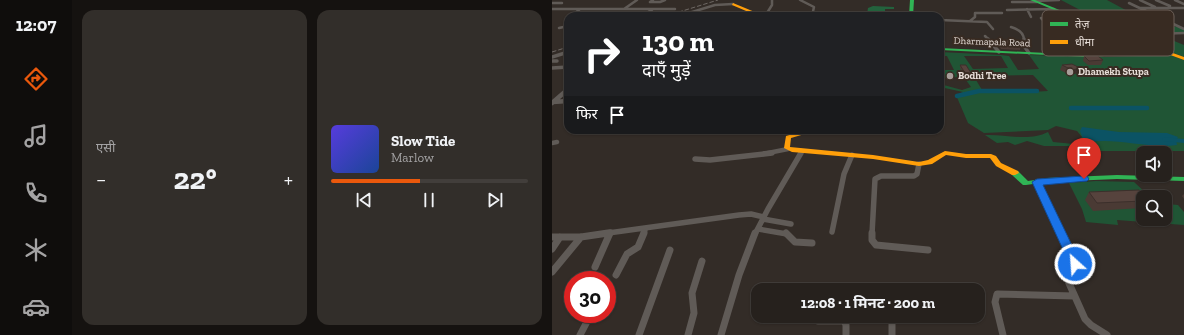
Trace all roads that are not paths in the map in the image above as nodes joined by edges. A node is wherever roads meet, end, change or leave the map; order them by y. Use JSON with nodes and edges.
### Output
{"nodes":[{"id":1,"x":637,"y":0,"type":"edge"},
{"id":2,"x":653,"y":0,"type":"edge"},
{"id":3,"x":665,"y":0,"type":"edge"},
{"id":4,"x":772,"y":0,"type":"edge"},
{"id":5,"x":800,"y":0,"type":"edge"},
{"id":6,"x":912,"y":0,"type":"edge"},
{"id":7,"x":1058,"y":0,"type":"edge"},
{"id":8,"x":1140,"y":0,"type":"edge"},
{"id":9,"x":1156,"y":0,"type":"edge"},
{"id":10,"x":1175,"y":0,"type":"edge"},
{"id":11,"x":1035,"y":1,"type":"edge"},
{"id":12,"x":656,"y":2,"type":"junction"},
{"id":13,"x":1012,"y":2,"type":"dead end"},
{"id":14,"x":552,"y":3,"type":"edge"},
{"id":15,"x":562,"y":3,"type":"dead end"},
{"id":16,"x":1128,"y":3,"type":"dead end"},
{"id":17,"x":733,"y":4,"type":"joint"},
{"id":18,"x":1184,"y":4,"type":"edge"},
{"id":19,"x":1172,"y":7,"type":"junction"},
{"id":20,"x":552,"y":8,"type":"edge"},
{"id":21,"x":606,"y":8,"type":"junction"},
{"id":22,"x":1138,"y":8,"type":"junction"},
{"id":23,"x":1156,"y":8,"type":"junction"},
{"id":24,"x":1184,"y":8,"type":"edge"},
{"id":25,"x":581,"y":9,"type":"junction"},
{"id":26,"x":624,"y":9,"type":"junction"},
{"id":27,"x":646,"y":9,"type":"junction"},
{"id":28,"x":654,"y":9,"type":"junction"},
{"id":29,"x":675,"y":9,"type":"dead end"},
{"id":30,"x":1054,"y":9,"type":"joint"},
{"id":31,"x":1007,"y":10,"type":"dead end"},
{"id":32,"x":1027,"y":10,"type":"junction"},
{"id":33,"x":1142,"y":10,"type":"edge"},
{"id":34,"x":577,"y":12,"type":"edge"},
{"id":35,"x":601,"y":12,"type":"edge"},
{"id":36,"x":619,"y":12,"type":"edge"},
{"id":37,"x":648,"y":12,"type":"edge"},
{"id":38,"x":691,"y":12,"type":"edge"},
{"id":39,"x":751,"y":12,"type":"edge"},
{"id":40,"x":766,"y":12,"type":"edge"},
{"id":41,"x":813,"y":12,"type":"edge"},
{"id":42,"x":911,"y":12,"type":"edge"},
{"id":43,"x":1002,"y":13,"type":"dead end"},
{"id":44,"x":1031,"y":17,"type":"dead end"},
{"id":45,"x":944,"y":20,"type":"edge"},
{"id":46,"x":970,"y":21,"type":"junction"},
{"id":47,"x":1174,"y":24,"type":"edge"},
{"id":48,"x":564,"y":27,"type":"edge"},
{"id":49,"x":1011,"y":27,"type":"dead end"},
{"id":50,"x":559,"y":28,"type":"dead end"},
{"id":51,"x":993,"y":29,"type":"dead end"},
{"id":52,"x":1184,"y":29,"type":"edge"},
{"id":53,"x":1174,"y":33,"type":"edge"},
{"id":54,"x":1184,"y":33,"type":"edge"},
{"id":55,"x":985,"y":36,"type":"dead end"},
{"id":56,"x":944,"y":50,"type":"edge"},
{"id":57,"x":1000,"y":52,"type":"junction"},
{"id":58,"x":564,"y":53,"type":"edge"},
{"id":59,"x":1029,"y":54,"type":"junction"},
{"id":60,"x":1042,"y":54,"type":"edge"},
{"id":61,"x":1174,"y":55,"type":"edge"},
{"id":62,"x":552,"y":57,"type":"edge"},
{"id":63,"x":1184,"y":59,"type":"edge"},
{"id":64,"x":552,"y":61,"type":"edge"},
{"id":65,"x":557,"y":61,"type":"dead end"},
{"id":66,"x":564,"y":67,"type":"edge"},
{"id":67,"x":552,"y":68,"type":"edge"},
{"id":68,"x":564,"y":93,"type":"edge"},
{"id":69,"x":564,"y":101,"type":"edge"},
{"id":70,"x":553,"y":102,"type":"edge"},
{"id":71,"x":799,"y":134,"type":"edge"},
{"id":72,"x":788,"y":149,"type":"junction"},
{"id":73,"x":802,"y":151,"type":"junction"},
{"id":74,"x":852,"y":155,"type":"junction"},
{"id":75,"x":695,"y":159,"type":"dead end"},
{"id":76,"x":919,"y":164,"type":"junction"},
{"id":77,"x":1184,"y":179,"type":"edge"},
{"id":78,"x":1037,"y":182,"type":"junction"},
{"id":79,"x":763,"y":218,"type":"junction"},
{"id":80,"x":791,"y":224,"type":"dead end"},
{"id":81,"x":646,"y":228,"type":"junction"},
{"id":82,"x":758,"y":229,"type":"junction"},
{"id":83,"x":611,"y":232,"type":"junction"},
{"id":84,"x":832,"y":232,"type":"dead end"},
{"id":85,"x":552,"y":237,"type":"edge"},
{"id":86,"x":560,"y":237,"type":"junction"},
{"id":87,"x":580,"y":237,"type":"junction"},
{"id":88,"x":812,"y":243,"type":"dead end"},
{"id":89,"x":552,"y":249,"type":"edge"},
{"id":90,"x":670,"y":250,"type":"dead end"},
{"id":91,"x":928,"y":250,"type":"dead end"},
{"id":92,"x":702,"y":261,"type":"dead end"},
{"id":93,"x":555,"y":264,"type":"edge"},
{"id":94,"x":595,"y":267,"type":"dead end"},
{"id":95,"x":552,"y":272,"type":"edge"},
{"id":96,"x":616,"y":274,"type":"dead end"},
{"id":97,"x":1074,"y":296,"type":"junction"},
{"id":98,"x":586,"y":323,"type":"edge"},
{"id":99,"x":845,"y":323,"type":"edge"},
{"id":100,"x":892,"y":323,"type":"edge"},
{"id":101,"x":580,"y":335,"type":"edge"},
{"id":102,"x":639,"y":335,"type":"edge"},
{"id":103,"x":688,"y":335,"type":"edge"},
{"id":104,"x":721,"y":335,"type":"edge"},
{"id":105,"x":846,"y":335,"type":"edge"},
{"id":106,"x":892,"y":335,"type":"edge"},
{"id":107,"x":1003,"y":335,"type":"edge"},
{"id":108,"x":1108,"y":335,"type":"edge"}],
"edges":[{"from":1,"to":26,"type":"street"},
{"from":2,"to":12,"type":"street"},
{"from":3,"to":12,"type":"street"},
{"from":4,"to":40,"type":"street"},
{"from":5,"to":41,"type":"street"},
{"from":6,"to":42,"type":"street"},
{"from":7,"to":11,"type":"street"},
{"from":8,"to":23,"type":"street"},
{"from":9,"to":19,"type":"street"},
{"from":10,"to":18,"type":"street"},
{"from":11,"to":13,"type":"street"},
{"from":11,"to":30,"type":"street"},
{"from":12,"to":27,"type":"street"},
{"from":14,"to":15,"type":"street"},
{"from":16,"to":22,"type":"street"},
{"from":17,"to":38,"type":"street"},
{"from":17,"to":39,"type":"street"},
{"from":19,"to":23,"type":"street"},
{"from":19,"to":24,"type":"street"},
{"from":20,"to":25,"type":"street"},
{"from":21,"to":25,"type":"street"},
{"from":21,"to":26,"type":"street"},
{"from":21,"to":35,"type":"street"},
{"from":22,"to":23,"type":"street"},
{"from":22,"to":33,"type":"street"},
{"from":25,"to":34,"type":"street"},
{"from":26,"to":27,"type":"street"},
{"from":26,"to":36,"type":"street"},
{"from":27,"to":28,"type":"street"},
{"from":28,"to":29,"type":"street"},
{"from":28,"to":37,"type":"street"},
{"from":30,"to":32,"type":"street"},
{"from":31,"to":32,"type":"street"},
{"from":32,"to":44,"type":"street"},
{"from":43,"to":46,"type":"street"},
{"from":45,"to":46,"type":"street"},
{"from":46,"to":51,"type":"street"},
{"from":47,"to":52,"type":"street"},
{"from":48,"to":50,"type":"street"},
{"from":49,"to":59,"type":"street"},
{"from":53,"to":54,"type":"street"},
{"from":55,"to":57,"type":"street"},
{"from":56,"to":57,"type":"street","name":"Dharmapala Road"},
{"from":57,"to":59,"type":"street","name":"Dharmapala Road"},
{"from":58,"to":62,"type":"street"},
{"from":59,"to":60,"type":"street","name":"Dharmapala Road"},
{"from":61,"to":63,"type":"street"},
{"from":64,"to":65,"type":"street"},
{"from":66,"to":67,"type":"street"},
{"from":68,"to":70,"type":"street"},
{"from":69,"to":70,"type":"street"},
{"from":71,"to":72,"type":"street"},
{"from":72,"to":73,"type":"street"},
{"from":72,"to":75,"type":"street"},
{"from":73,"to":74,"type":"street"},
{"from":73,"to":79,"type":"street"},
{"from":74,"to":76,"type":"street"},
{"from":74,"to":84,"type":"street"},
{"from":76,"to":78,"type":"street"},
{"from":76,"to":91,"type":"street"},
{"from":77,"to":78,"type":"street"},
{"from":78,"to":97,"type":"street"},
{"from":79,"to":80,"type":"street"},
{"from":79,"to":81,"type":"street"},
{"from":79,"to":82,"type":"street"},
{"from":81,"to":83,"type":"street"},
{"from":81,"to":96,"type":"street"},
{"from":82,"to":88,"type":"street"},
{"from":82,"to":104,"type":"street"},
{"from":83,"to":87,"type":"street"},
{"from":83,"to":94,"type":"street"},
{"from":85,"to":86,"type":"street"},
{"from":86,"to":87,"type":"street"},
{"from":86,"to":89,"type":"street"},
{"from":87,"to":93,"type":"street"},
{"from":90,"to":102,"type":"street"},
{"from":92,"to":103,"type":"street"},
{"from":93,"to":95,"type":"street"},
{"from":97,"to":107,"type":"street"},
{"from":97,"to":108,"type":"street"},
{"from":98,"to":101,"type":"street"},
{"from":99,"to":105,"type":"street"},
{"from":100,"to":106,"type":"street"}]}
